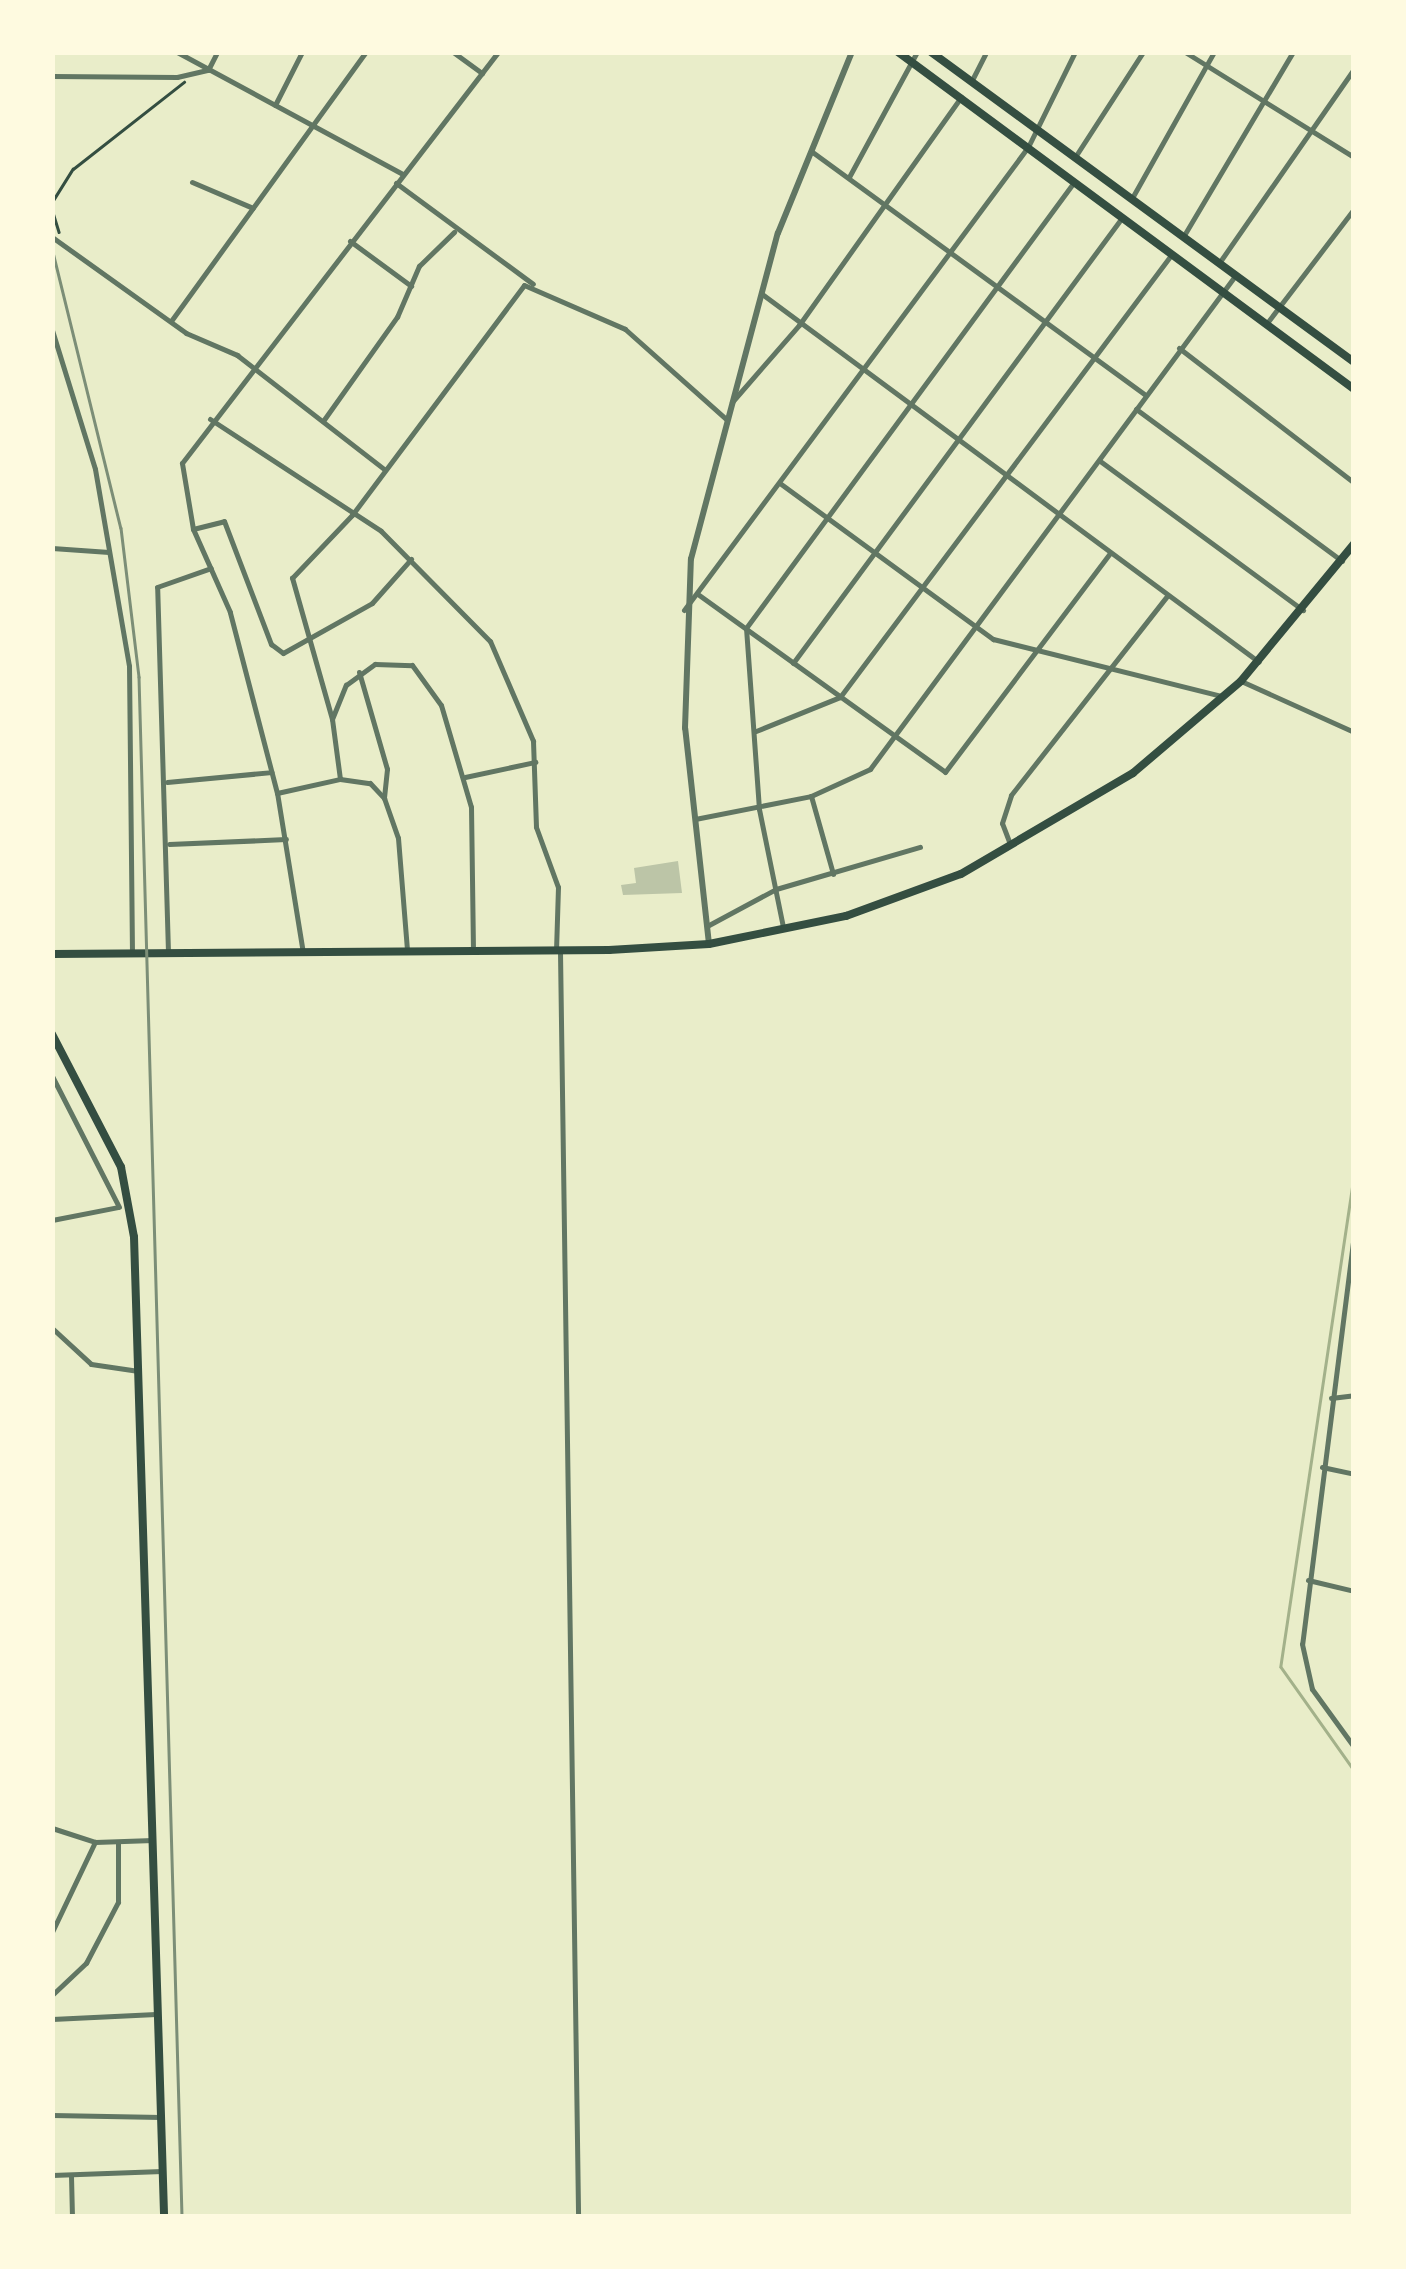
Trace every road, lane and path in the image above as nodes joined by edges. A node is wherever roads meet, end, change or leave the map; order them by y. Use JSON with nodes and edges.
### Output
{"nodes":[{"id":1,"x":177,"y":52,"type":"edge"},
{"id":2,"x":217,"y":52,"type":"edge"},
{"id":3,"x":302,"y":52,"type":"edge"},
{"id":4,"x":366,"y":52,"type":"edge"},
{"id":5,"x":453,"y":52,"type":"edge"},
{"id":6,"x":498,"y":52,"type":"edge"},
{"id":7,"x":852,"y":52,"type":"edge"},
{"id":8,"x":898,"y":52,"type":"edge"},
{"id":9,"x":916,"y":52,"type":"edge"},
{"id":10,"x":931,"y":52,"type":"edge"},
{"id":11,"x":986,"y":52,"type":"edge"},
{"id":12,"x":1075,"y":52,"type":"edge"},
{"id":13,"x":1143,"y":52,"type":"edge"},
{"id":14,"x":1185,"y":52,"type":"edge"},
{"id":15,"x":1214,"y":52,"type":"edge"},
{"id":16,"x":1293,"y":52,"type":"edge"},
{"id":17,"x":912,"y":62,"type":"junction"},
{"id":18,"x":1206,"y":66,"type":"junction"},
{"id":19,"x":208,"y":70,"type":"junction"},
{"id":20,"x":1354,"y":70,"type":"edge"},
{"id":21,"x":482,"y":73,"type":"junction"},
{"id":22,"x":52,"y":76,"type":"edge"},
{"id":23,"x":971,"y":82,"type":"junction"},
{"id":24,"x":961,"y":98,"type":"junction"},
{"id":25,"x":1269,"y":102,"type":"junction"},
{"id":26,"x":275,"y":105,"type":"junction"},
{"id":27,"x":313,"y":126,"type":"junction"},
{"id":28,"x":1038,"y":131,"type":"junction"},
{"id":29,"x":1314,"y":133,"type":"junction"},
{"id":30,"x":1028,"y":147,"type":"junction"},
{"id":31,"x":809,"y":150,"type":"junction"},
{"id":32,"x":1074,"y":157,"type":"junction"},
{"id":33,"x":1354,"y":157,"type":"edge"},
{"id":34,"x":403,"y":174,"type":"junction"},
{"id":35,"x":849,"y":177,"type":"junction"},
{"id":36,"x":192,"y":182,"type":"dead end"},
{"id":37,"x":1074,"y":182,"type":"junction"},
{"id":38,"x":396,"y":183,"type":"junction"},
{"id":39,"x":1132,"y":200,"type":"junction"},
{"id":40,"x":52,"y":202,"type":"edge"},
{"id":41,"x":887,"y":205,"type":"junction"},
{"id":42,"x":253,"y":208,"type":"junction"},
{"id":43,"x":1354,"y":209,"type":"edge"},
{"id":44,"x":52,"y":210,"type":"edge"},
{"id":45,"x":1122,"y":217,"type":"junction"},
{"id":46,"x":454,"y":232,"type":"junction"},
{"id":47,"x":52,"y":237,"type":"edge"},
{"id":48,"x":1182,"y":238,"type":"junction"},
{"id":49,"x":350,"y":241,"type":"junction"},
{"id":50,"x":62,"y":245,"type":"junction"},
{"id":51,"x":951,"y":252,"type":"junction"},
{"id":52,"x":1172,"y":252,"type":"junction"},
{"id":53,"x":1219,"y":264,"type":"junction"},
{"id":54,"x":1236,"y":276,"type":"junction"},
{"id":55,"x":411,"y":286,"type":"junction"},
{"id":56,"x":538,"y":286,"type":"junction"},
{"id":57,"x":997,"y":286,"type":"junction"},
{"id":58,"x":1224,"y":291,"type":"junction"},
{"id":59,"x":760,"y":292,"type":"junction"},
{"id":60,"x":1278,"y":307,"type":"junction"},
{"id":61,"x":170,"y":321,"type":"junction"},
{"id":62,"x":1045,"y":322,"type":"junction"},
{"id":63,"x":1266,"y":323,"type":"junction"},
{"id":64,"x":800,"y":325,"type":"junction"},
{"id":65,"x":52,"y":330,"type":"edge"},
{"id":66,"x":1180,"y":348,"type":"junction"},
{"id":67,"x":1095,"y":358,"type":"junction"},
{"id":68,"x":1354,"y":362,"type":"edge"},
{"id":69,"x":252,"y":366,"type":"junction"},
{"id":70,"x":863,"y":372,"type":"junction"},
{"id":71,"x":1354,"y":388,"type":"edge"},
{"id":72,"x":1145,"y":395,"type":"junction"},
{"id":73,"x":731,"y":403,"type":"junction"},
{"id":74,"x":908,"y":406,"type":"junction"},
{"id":75,"x":1136,"y":409,"type":"junction"},
{"id":76,"x":210,"y":419,"type":"junction"},
{"id":77,"x":727,"y":420,"type":"junction"},
{"id":78,"x":323,"y":421,"type":"junction"},
{"id":79,"x":956,"y":442,"type":"junction"},
{"id":80,"x":1100,"y":461,"type":"junction"},
{"id":81,"x":385,"y":470,"type":"junction"},
{"id":82,"x":1006,"y":479,"type":"junction"},
{"id":83,"x":1354,"y":482,"type":"edge"},
{"id":84,"x":780,"y":484,"type":"junction"},
{"id":85,"x":352,"y":515,"type":"junction"},
{"id":86,"x":1059,"y":518,"type":"junction"},
{"id":87,"x":825,"y":520,"type":"junction"},
{"id":88,"x":193,"y":530,"type":"junction"},
{"id":89,"x":1354,"y":544,"type":"edge"},
{"id":90,"x":52,"y":548,"type":"edge"},
{"id":91,"x":110,"y":552,"type":"junction"},
{"id":92,"x":1108,"y":554,"type":"junction"},
{"id":93,"x":872,"y":556,"type":"junction"},
{"id":94,"x":412,"y":559,"type":"junction"},
{"id":95,"x":1342,"y":561,"type":"junction"},
{"id":96,"x":210,"y":568,"type":"junction"},
{"id":97,"x":699,"y":594,"type":"junction"},
{"id":98,"x":922,"y":594,"type":"junction"},
{"id":99,"x":1167,"y":596,"type":"junction"},
{"id":100,"x":684,"y":610,"type":"junction"},
{"id":101,"x":1304,"y":610,"type":"junction"},
{"id":102,"x":746,"y":628,"type":"junction"},
{"id":103,"x":974,"y":630,"type":"junction"},
{"id":104,"x":309,"y":632,"type":"junction"},
{"id":105,"x":1042,"y":652,"type":"junction"},
{"id":106,"x":1259,"y":662,"type":"junction"},
{"id":107,"x":793,"y":663,"type":"junction"},
{"id":108,"x":1104,"y":668,"type":"junction"},
{"id":109,"x":359,"y":672,"type":"junction"},
{"id":110,"x":1242,"y":681,"type":"junction"},
{"id":111,"x":840,"y":696,"type":"junction"},
{"id":112,"x":1225,"y":697,"type":"junction"},
{"id":113,"x":332,"y":719,"type":"junction"},
{"id":114,"x":755,"y":731,"type":"junction"},
{"id":115,"x":1354,"y":732,"type":"edge"},
{"id":116,"x":892,"y":740,"type":"junction"},
{"id":117,"x":535,"y":762,"type":"junction"},
{"id":118,"x":272,"y":772,"type":"junction"},
{"id":119,"x":465,"y":777,"type":"junction"},
{"id":120,"x":340,"y":778,"type":"junction"},
{"id":121,"x":167,"y":782,"type":"junction"},
{"id":122,"x":277,"y":793,"type":"junction"},
{"id":123,"x":810,"y":796,"type":"junction"},
{"id":124,"x":384,"y":798,"type":"junction"},
{"id":125,"x":759,"y":808,"type":"junction"},
{"id":126,"x":692,"y":820,"type":"junction"},
{"id":127,"x":286,"y":839,"type":"junction"},
{"id":128,"x":168,"y":844,"type":"junction"},
{"id":129,"x":1012,"y":846,"type":"junction"},
{"id":130,"x":920,"y":847,"type":"dead end"},
{"id":131,"x":833,"y":874,"type":"junction"},
{"id":132,"x":776,"y":889,"type":"junction"},
{"id":133,"x":707,"y":926,"type":"junction"},
{"id":134,"x":783,"y":928,"type":"junction"},
{"id":135,"x":709,"y":944,"type":"junction"},
{"id":136,"x":132,"y":952,"type":"junction"},
{"id":137,"x":168,"y":952,"type":"junction"},
{"id":138,"x":473,"y":952,"type":"junction"},
{"id":139,"x":558,"y":952,"type":"junction"},
{"id":140,"x":54,"y":953,"type":"edge"},
{"id":141,"x":303,"y":953,"type":"junction"},
{"id":142,"x":408,"y":954,"type":"junction"},
{"id":143,"x":52,"y":1034,"type":"edge"},
{"id":144,"x":52,"y":1076,"type":"edge"},
{"id":145,"x":131,"y":1203,"type":"junction"},
{"id":146,"x":118,"y":1207,"type":"junction"},
{"id":147,"x":52,"y":1220,"type":"edge"},
{"id":148,"x":1354,"y":1234,"type":"edge"},
{"id":149,"x":52,"y":1328,"type":"edge"},
{"id":150,"x":141,"y":1371,"type":"junction"},
{"id":151,"x":1354,"y":1394,"type":"edge"},
{"id":152,"x":1331,"y":1398,"type":"junction"},
{"id":153,"x":1322,"y":1467,"type":"junction"},
{"id":154,"x":1354,"y":1474,"type":"edge"},
{"id":155,"x":1307,"y":1580,"type":"junction"},
{"id":156,"x":1354,"y":1592,"type":"edge"},
{"id":157,"x":1354,"y":1732,"type":"edge"},
{"id":158,"x":1345,"y":1735,"type":"junction"},
{"id":159,"x":1354,"y":1746,"type":"edge"},
{"id":160,"x":52,"y":1828,"type":"edge"},
{"id":161,"x":156,"y":1839,"type":"junction"},
{"id":162,"x":95,"y":1842,"type":"junction"},
{"id":163,"x":118,"y":1842,"type":"junction"},
{"id":164,"x":52,"y":1932,"type":"edge"},
{"id":165,"x":52,"y":1995,"type":"edge"},
{"id":166,"x":156,"y":2014,"type":"junction"},
{"id":167,"x":52,"y":2019,"type":"edge"},
{"id":168,"x":52,"y":2115,"type":"edge"},
{"id":169,"x":161,"y":2116,"type":"junction"},
{"id":170,"x":162,"y":2171,"type":"junction"},
{"id":171,"x":52,"y":2175,"type":"edge"},
{"id":172,"x":71,"y":2176,"type":"junction"},
{"id":173,"x":72,"y":2216,"type":"edge"},
{"id":174,"x":164,"y":2216,"type":"edge"},
{"id":175,"x":578,"y":2216,"type":"edge"}],
"edges":[{"from":1,"to":19,"type":"street"},
{"from":2,"to":19,"type":"street"},
{"from":3,"to":26,"type":"street"},
{"from":4,"to":27,"type":"street"},
{"from":5,"to":21,"type":"street"},
{"from":6,"to":21,"type":"street"},
{"from":7,"to":31,"type":"street"},
{"from":8,"to":17,"type":"main road"},
{"from":9,"to":17,"type":"street"},
{"from":10,"to":23,"type":"main road"},
{"from":11,"to":23,"type":"street"},
{"from":12,"to":28,"type":"street"},
{"from":13,"to":32,"type":"street"},
{"from":14,"to":18,"type":"street"},
{"from":15,"to":18,"type":"street"},
{"from":16,"to":25,"type":"street"},
{"from":17,"to":24,"type":"main road"},
{"from":17,"to":35,"type":"street"},
{"from":18,"to":25,"type":"street"},
{"from":18,"to":39,"type":"street"},
{"from":19,"to":22,"type":"street"},
{"from":19,"to":26,"type":"street"},
{"from":19,"to":40,"type":"path"},
{"from":20,"to":29,"type":"street"},
{"from":21,"to":34,"type":"street"},
{"from":23,"to":28,"type":"main road"},
{"from":24,"to":30,"type":"main road"},
{"from":24,"to":41,"type":"street"},
{"from":25,"to":29,"type":"street"},
{"from":25,"to":48,"type":"street"},
{"from":26,"to":27,"type":"street"},
{"from":27,"to":34,"type":"street"},
{"from":27,"to":42,"type":"street"},
{"from":28,"to":30,"type":"street"},
{"from":28,"to":32,"type":"main road"},
{"from":29,"to":33,"type":"street"},
{"from":29,"to":53,"type":"street"},
{"from":30,"to":37,"type":"main road"},
{"from":30,"to":51,"type":"street"},
{"from":31,"to":35,"type":"street"},
{"from":31,"to":59,"type":"street"},
{"from":32,"to":39,"type":"main road"},
{"from":34,"to":38,"type":"street"},
{"from":35,"to":41,"type":"street"},
{"from":36,"to":42,"type":"street"},
{"from":37,"to":45,"type":"main road"},
{"from":37,"to":57,"type":"street"},
{"from":38,"to":46,"type":"street"},
{"from":38,"to":49,"type":"street"},
{"from":39,"to":48,"type":"main road"},
{"from":41,"to":51,"type":"street"},
{"from":41,"to":64,"type":"street"},
{"from":42,"to":61,"type":"street"},
{"from":43,"to":60,"type":"street"},
{"from":44,"to":50,"type":"path"},
{"from":45,"to":52,"type":"main road"},
{"from":45,"to":62,"type":"street"},
{"from":46,"to":55,"type":"street"},
{"from":46,"to":56,"type":"street"},
{"from":47,"to":50,"type":"street"},
{"from":48,"to":53,"type":"main road"},
{"from":49,"to":55,"type":"street"},
{"from":49,"to":69,"type":"street"},
{"from":50,"to":61,"type":"street"},
{"from":51,"to":57,"type":"street"},
{"from":51,"to":70,"type":"street"},
{"from":52,"to":58,"type":"main road"},
{"from":52,"to":67,"type":"street"},
{"from":53,"to":54,"type":"main road"},
{"from":54,"to":58,"type":"street"},
{"from":54,"to":60,"type":"main road"},
{"from":55,"to":78,"type":"street"},
{"from":56,"to":77,"type":"street"},
{"from":56,"to":81,"type":"street"},
{"from":57,"to":62,"type":"street"},
{"from":57,"to":74,"type":"street"},
{"from":58,"to":63,"type":"main road"},
{"from":58,"to":66,"type":"street"},
{"from":59,"to":64,"type":"street"},
{"from":59,"to":73,"type":"street"},
{"from":60,"to":63,"type":"street"},
{"from":60,"to":68,"type":"main road"},
{"from":61,"to":69,"type":"street"},
{"from":62,"to":67,"type":"street"},
{"from":62,"to":79,"type":"street"},
{"from":63,"to":71,"type":"main road"},
{"from":64,"to":70,"type":"street"},
{"from":64,"to":73,"type":"street"},
{"from":65,"to":91,"type":"street"},
{"from":66,"to":72,"type":"street"},
{"from":66,"to":83,"type":"street"},
{"from":67,"to":72,"type":"street"},
{"from":67,"to":82,"type":"street"},
{"from":69,"to":76,"type":"street"},
{"from":69,"to":78,"type":"street"},
{"from":70,"to":74,"type":"street"},
{"from":70,"to":84,"type":"street"},
{"from":72,"to":75,"type":"street"},
{"from":73,"to":77,"type":"street"},
{"from":74,"to":79,"type":"street"},
{"from":74,"to":87,"type":"street"},
{"from":75,"to":80,"type":"street"},
{"from":75,"to":95,"type":"street"},
{"from":76,"to":85,"type":"street"},
{"from":76,"to":88,"type":"street"},
{"from":77,"to":100,"type":"street"},
{"from":78,"to":81,"type":"street"},
{"from":79,"to":82,"type":"street"},
{"from":79,"to":93,"type":"street"},
{"from":80,"to":86,"type":"street"},
{"from":80,"to":101,"type":"street"},
{"from":81,"to":85,"type":"street"},
{"from":82,"to":86,"type":"street"},
{"from":82,"to":98,"type":"street"},
{"from":84,"to":87,"type":"street"},
{"from":84,"to":97,"type":"street"},
{"from":85,"to":94,"type":"street"},
{"from":85,"to":104,"type":"street"},
{"from":86,"to":92,"type":"street"},
{"from":86,"to":103,"type":"street"},
{"from":87,"to":93,"type":"street"},
{"from":87,"to":102,"type":"street"},
{"from":88,"to":96,"type":"street"},
{"from":88,"to":104,"type":"street"},
{"from":89,"to":95,"type":"main road"},
{"from":90,"to":91,"type":"street"},
{"from":91,"to":136,"type":"street"},
{"from":92,"to":99,"type":"street"},
{"from":92,"to":105,"type":"street"},
{"from":93,"to":98,"type":"street"},
{"from":93,"to":107,"type":"street"},
{"from":94,"to":104,"type":"street"},
{"from":94,"to":117,"type":"street"},
{"from":95,"to":101,"type":"main road"},
{"from":96,"to":118,"type":"street"},
{"from":96,"to":121,"type":"street"},
{"from":97,"to":100,"type":"street"},
{"from":97,"to":102,"type":"street"},
{"from":98,"to":103,"type":"street"},
{"from":98,"to":111,"type":"street"},
{"from":99,"to":106,"type":"street"},
{"from":99,"to":108,"type":"street"},
{"from":100,"to":126,"type":"street"},
{"from":101,"to":106,"type":"main road"},
{"from":102,"to":107,"type":"street"},
{"from":102,"to":114,"type":"street"},
{"from":103,"to":105,"type":"street"},
{"from":103,"to":116,"type":"street"},
{"from":104,"to":113,"type":"street"},
{"from":105,"to":108,"type":"street"},
{"from":105,"to":116,"type":"street"},
{"from":106,"to":110,"type":"main road"},
{"from":107,"to":111,"type":"street"},
{"from":108,"to":112,"type":"street"},
{"from":108,"to":129,"type":"street"},
{"from":109,"to":113,"type":"street"},
{"from":109,"to":119,"type":"street"},
{"from":109,"to":124,"type":"street"},
{"from":110,"to":112,"type":"main road"},
{"from":110,"to":115,"type":"street"},
{"from":111,"to":114,"type":"street"},
{"from":111,"to":116,"type":"street"},
{"from":112,"to":129,"type":"main road"},
{"from":113,"to":120,"type":"street"},
{"from":114,"to":125,"type":"street"},
{"from":116,"to":123,"type":"street"},
{"from":117,"to":119,"type":"street"},
{"from":117,"to":139,"type":"street"},
{"from":118,"to":121,"type":"street"},
{"from":118,"to":122,"type":"street"},
{"from":119,"to":138,"type":"street"},
{"from":120,"to":122,"type":"street"},
{"from":120,"to":124,"type":"street"},
{"from":121,"to":128,"type":"street"},
{"from":122,"to":127,"type":"street"},
{"from":123,"to":125,"type":"street"},
{"from":123,"to":131,"type":"street"},
{"from":124,"to":142,"type":"street"},
{"from":125,"to":126,"type":"street"},
{"from":125,"to":132,"type":"street"},
{"from":126,"to":133,"type":"street"},
{"from":127,"to":128,"type":"street"},
{"from":127,"to":141,"type":"street"},
{"from":128,"to":137,"type":"street"},
{"from":129,"to":134,"type":"main road"},
{"from":130,"to":131,"type":"street"},
{"from":131,"to":132,"type":"street"},
{"from":132,"to":133,"type":"street"},
{"from":132,"to":134,"type":"street"},
{"from":133,"to":135,"type":"street"},
{"from":134,"to":135,"type":"main road"},
{"from":135,"to":139,"type":"main road"},
{"from":136,"to":137,"type":"main road"},
{"from":136,"to":140,"type":"main road"},
{"from":137,"to":141,"type":"main road"},
{"from":138,"to":139,"type":"main road"},
{"from":138,"to":142,"type":"main road"},
{"from":139,"to":175,"type":"street"},
{"from":141,"to":142,"type":"main road"},
{"from":143,"to":145,"type":"main road"},
{"from":144,"to":146,"type":"street"},
{"from":145,"to":146,"type":"street"},
{"from":145,"to":150,"type":"main road"},
{"from":146,"to":147,"type":"street"},
{"from":148,"to":152,"type":"street"},
{"from":149,"to":150,"type":"street"},
{"from":150,"to":161,"type":"main road"},
{"from":151,"to":152,"type":"street"},
{"from":152,"to":153,"type":"street"},
{"from":153,"to":154,"type":"street"},
{"from":153,"to":155,"type":"street"},
{"from":155,"to":156,"type":"street"},
{"from":155,"to":158,"type":"street"},
{"from":157,"to":158,"type":"street"},
{"from":158,"to":159,"type":"street"},
{"from":160,"to":162,"type":"street"},
{"from":161,"to":163,"type":"street"},
{"from":161,"to":166,"type":"main road"},
{"from":162,"to":163,"type":"street"},
{"from":162,"to":164,"type":"street"},
{"from":163,"to":165,"type":"street"},
{"from":166,"to":167,"type":"street"},
{"from":166,"to":169,"type":"main road"},
{"from":168,"to":169,"type":"street"},
{"from":169,"to":170,"type":"main road"},
{"from":170,"to":172,"type":"street"},
{"from":170,"to":174,"type":"main road"},
{"from":171,"to":172,"type":"street"},
{"from":172,"to":173,"type":"street"}]}
